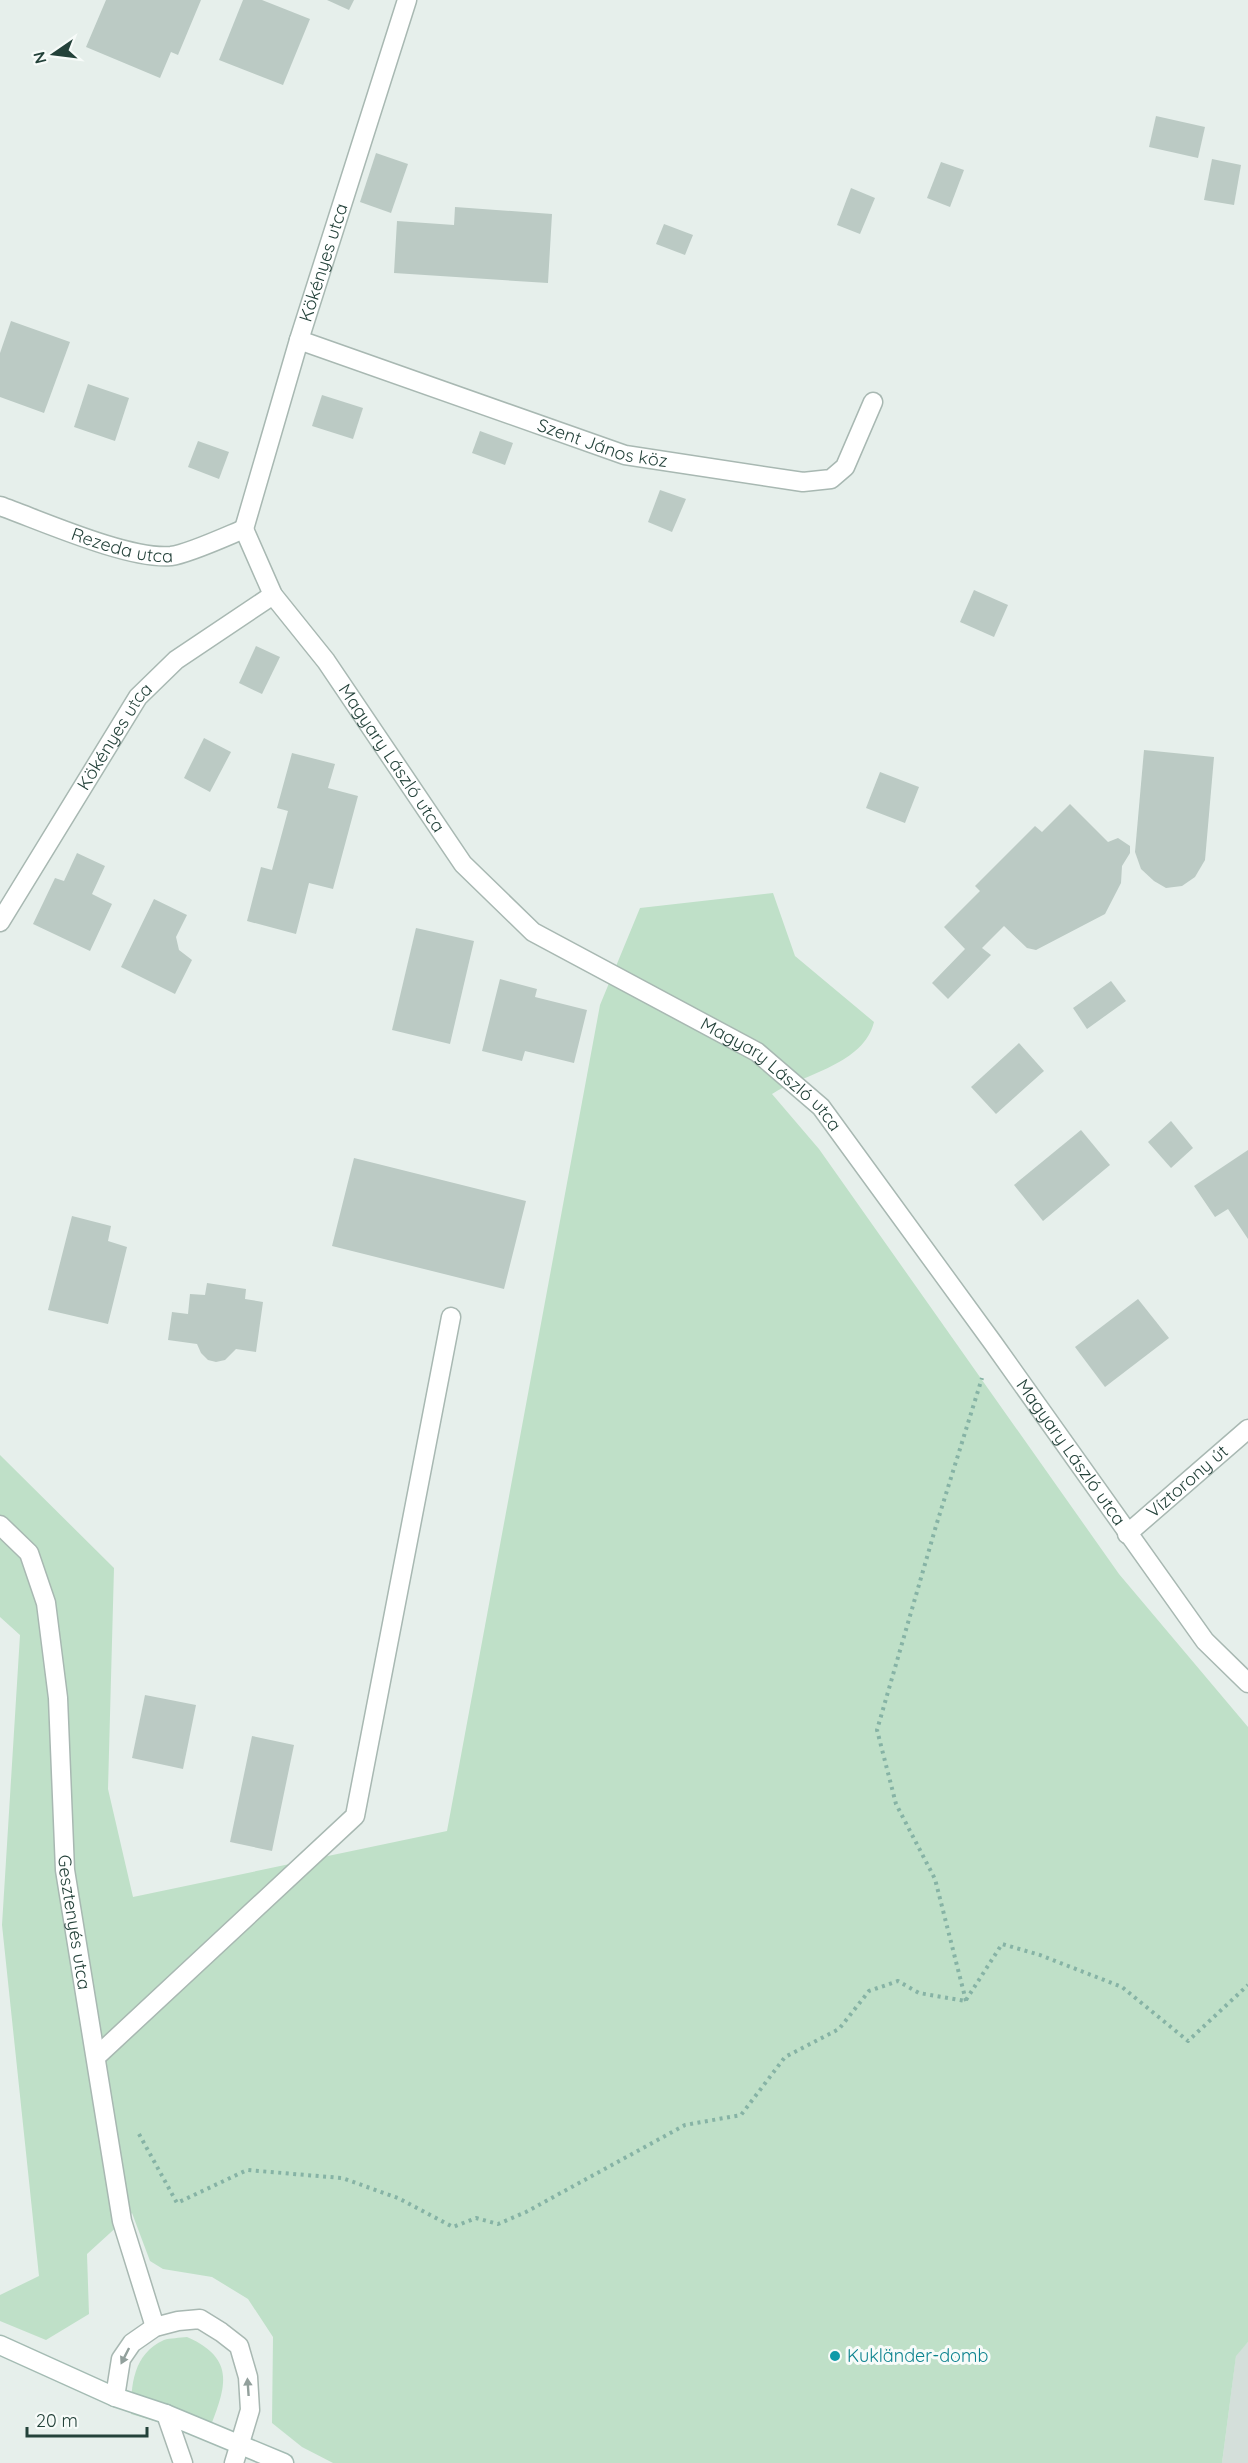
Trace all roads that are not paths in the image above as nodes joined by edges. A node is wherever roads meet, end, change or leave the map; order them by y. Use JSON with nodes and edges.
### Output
{"nodes":[{"id":1,"x":407,"y":0,"type":"edge"},
{"id":2,"x":299,"y":340,"type":"junction"},
{"id":3,"x":873,"y":402,"type":"dead end"},
{"id":4,"x":0,"y":506,"type":"edge"},
{"id":5,"x":244,"y":529,"type":"junction"},
{"id":6,"x":273,"y":595,"type":"junction"},
{"id":7,"x":0,"y":922,"type":"edge"},
{"id":8,"x":451,"y":1317,"type":"dead end"},
{"id":9,"x":1248,"y":1429,"type":"edge"},
{"id":10,"x":0,"y":1525,"type":"edge"},
{"id":11,"x":1127,"y":1534,"type":"junction"},
{"id":12,"x":1248,"y":1683,"type":"edge"},
{"id":13,"x":96,"y":2057,"type":"junction"},
{"id":14,"x":155,"y":2327,"type":"junction"},
{"id":15,"x":0,"y":2345,"type":"edge"},
{"id":16,"x":115,"y":2397,"type":"junction"},
{"id":17,"x":166,"y":2415,"type":"junction"},
{"id":18,"x":240,"y":2444,"type":"junction"},
{"id":19,"x":183,"y":2463,"type":"edge"},
{"id":20,"x":234,"y":2463,"type":"edge"},
{"id":21,"x":284,"y":2463,"type":"edge"}],
"edges":[{"from":1,"to":2,"type":"street","name":"Kökényes utca"},
{"from":2,"to":3,"type":"street","name":"Szent János köz"},
{"from":2,"to":5,"type":"street","name":"Kökényes utca"},
{"from":4,"to":5,"type":"street","name":"Rezeda utca"},
{"from":5,"to":6,"type":"street","name":"Magyary László utca"},
{"from":6,"to":7,"type":"street","name":"Kökényes utca"},
{"from":6,"to":11,"type":"street","name":"Magyary László utca"},
{"from":8,"to":13,"type":"street"},
{"from":9,"to":11,"type":"street","name":"Víztorony út"},
{"from":10,"to":13,"type":"street","name":"Gesztenyés utca"},
{"from":11,"to":12,"type":"street","name":"Magyary László utca"},
{"from":13,"to":14,"type":"street","name":"Gesztenyés utca"},
{"from":14,"to":16,"type":"street","one_way":true},
{"from":18,"to":14,"type":"street","one_way":true},
{"from":15,"to":16,"type":"street"},
{"from":16,"to":17,"type":"street"},
{"from":17,"to":18,"type":"street"},
{"from":17,"to":19,"type":"street"},
{"from":18,"to":20,"type":"street"},
{"from":18,"to":21,"type":"street"}]}
